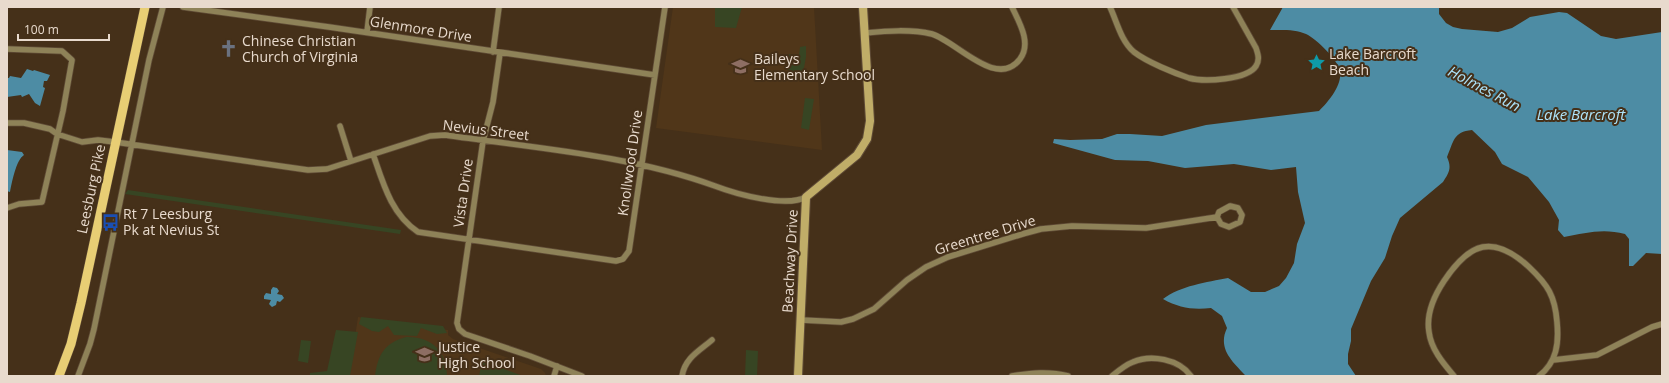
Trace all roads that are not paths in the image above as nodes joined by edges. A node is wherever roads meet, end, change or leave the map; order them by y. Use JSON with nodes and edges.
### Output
{"nodes":[{"id":1,"x":145,"y":7,"type":"edge"},
{"id":2,"x":163,"y":7,"type":"edge"},
{"id":3,"x":183,"y":7,"type":"edge"},
{"id":4,"x":370,"y":7,"type":"edge"},
{"id":5,"x":499,"y":7,"type":"edge"},
{"id":6,"x":665,"y":7,"type":"edge"},
{"id":7,"x":863,"y":7,"type":"edge"},
{"id":8,"x":1012,"y":7,"type":"edge"},
{"id":9,"x":1110,"y":7,"type":"edge"},
{"id":10,"x":1233,"y":7,"type":"edge"},
{"id":11,"x":367,"y":32,"type":"junction"},
{"id":12,"x":865,"y":33,"type":"junction"},
{"id":13,"x":7,"y":49,"type":"edge"},
{"id":14,"x":493,"y":52,"type":"junction"},
{"id":15,"x":500,"y":53,"type":"junction"},
{"id":16,"x":655,"y":75,"type":"junction"},
{"id":17,"x":7,"y":123,"type":"edge"},
{"id":18,"x":340,"y":126,"type":"dead end"},
{"id":19,"x":57,"y":134,"type":"junction"},
{"id":20,"x":483,"y":141,"type":"junction"},
{"id":21,"x":115,"y":142,"type":"junction"},
{"id":22,"x":132,"y":144,"type":"junction"},
{"id":23,"x":373,"y":154,"type":"junction"},
{"id":24,"x":351,"y":161,"type":"junction"},
{"id":25,"x":642,"y":164,"type":"junction"},
{"id":26,"x":806,"y":197,"type":"junction"},
{"id":27,"x":7,"y":208,"type":"edge"},
{"id":28,"x":1217,"y":217,"type":"junction"},
{"id":29,"x":469,"y":240,"type":"junction"},
{"id":30,"x":801,"y":320,"type":"junction"},
{"id":31,"x":1662,"y":324,"type":"edge"},
{"id":32,"x":712,"y":340,"type":"dead end"},
{"id":33,"x":1553,"y":360,"type":"junction"},
{"id":34,"x":557,"y":366,"type":"junction"},
{"id":35,"x":59,"y":376,"type":"edge"},
{"id":36,"x":78,"y":376,"type":"edge"},
{"id":37,"x":554,"y":376,"type":"edge"},
{"id":38,"x":582,"y":376,"type":"edge"},
{"id":39,"x":682,"y":376,"type":"edge"},
{"id":40,"x":798,"y":376,"type":"edge"},
{"id":41,"x":1012,"y":376,"type":"edge"},
{"id":42,"x":1068,"y":376,"type":"edge"},
{"id":43,"x":1112,"y":376,"type":"edge"},
{"id":44,"x":1191,"y":376,"type":"edge"},
{"id":45,"x":1454,"y":376,"type":"edge"},
{"id":46,"x":1539,"y":376,"type":"edge"}],
"edges":[{"from":1,"to":21,"type":"main road","name":"Leesburg Pike"},
{"from":2,"to":22,"type":"street"},
{"from":3,"to":11,"type":"street","name":"Glenmore Drive"},
{"from":4,"to":11,"type":"street"},
{"from":5,"to":14,"type":"street"},
{"from":6,"to":16,"type":"street","name":"Knollwood Drive"},
{"from":7,"to":12,"type":"street","name":"Beachway Drive"},
{"from":8,"to":12,"type":"street"},
{"from":9,"to":10,"type":"street"},
{"from":11,"to":14,"type":"street","name":"Glenmore Drive"},
{"from":12,"to":26,"type":"street","name":"Beachway Drive"},
{"from":13,"to":19,"type":"street"},
{"from":14,"to":15,"type":"street","name":"Glenmore Drive"},
{"from":15,"to":16,"type":"street","name":"Glenmore Drive"},
{"from":15,"to":20,"type":"street","name":"Vista Drive"},
{"from":16,"to":25,"type":"street","name":"Knollwood Drive"},
{"from":17,"to":19,"type":"street","name":"Nevius Street"},
{"from":18,"to":24,"type":"street"},
{"from":19,"to":21,"type":"street","name":"Nevius Street"},
{"from":19,"to":27,"type":"street"},
{"from":20,"to":23,"type":"street","name":"Nevius Street"},
{"from":20,"to":25,"type":"street","name":"Nevius Street"},
{"from":20,"to":29,"type":"street","name":"Vista Drive"},
{"from":21,"to":22,"type":"street","name":"Nevius Street"},
{"from":21,"to":35,"type":"main road","name":"Leesburg Pike"},
{"from":22,"to":24,"type":"street","name":"Nevius Street"},
{"from":22,"to":36,"type":"street"},
{"from":23,"to":24,"type":"street","name":"Nevius Street"},
{"from":23,"to":29,"type":"street"},
{"from":25,"to":26,"type":"street","name":"Nevius Street"},
{"from":25,"to":29,"type":"street","name":"Knollwood Drive"},
{"from":26,"to":30,"type":"street","name":"Beachway Drive"},
{"from":28,"to":28,"type":"street","name":"Greentree Drive"},
{"from":28,"to":30,"type":"street","name":"Greentree Drive"},
{"from":29,"to":34,"type":"street","name":"Vista Drive"},
{"from":30,"to":40,"type":"street","name":"Beachway Drive"},
{"from":31,"to":33,"type":"street"},
{"from":32,"to":39,"type":"street"},
{"from":33,"to":45,"type":"street"},
{"from":33,"to":46,"type":"street"},
{"from":34,"to":37,"type":"street"},
{"from":34,"to":38,"type":"street"},
{"from":41,"to":42,"type":"street"},
{"from":43,"to":44,"type":"street"}]}
